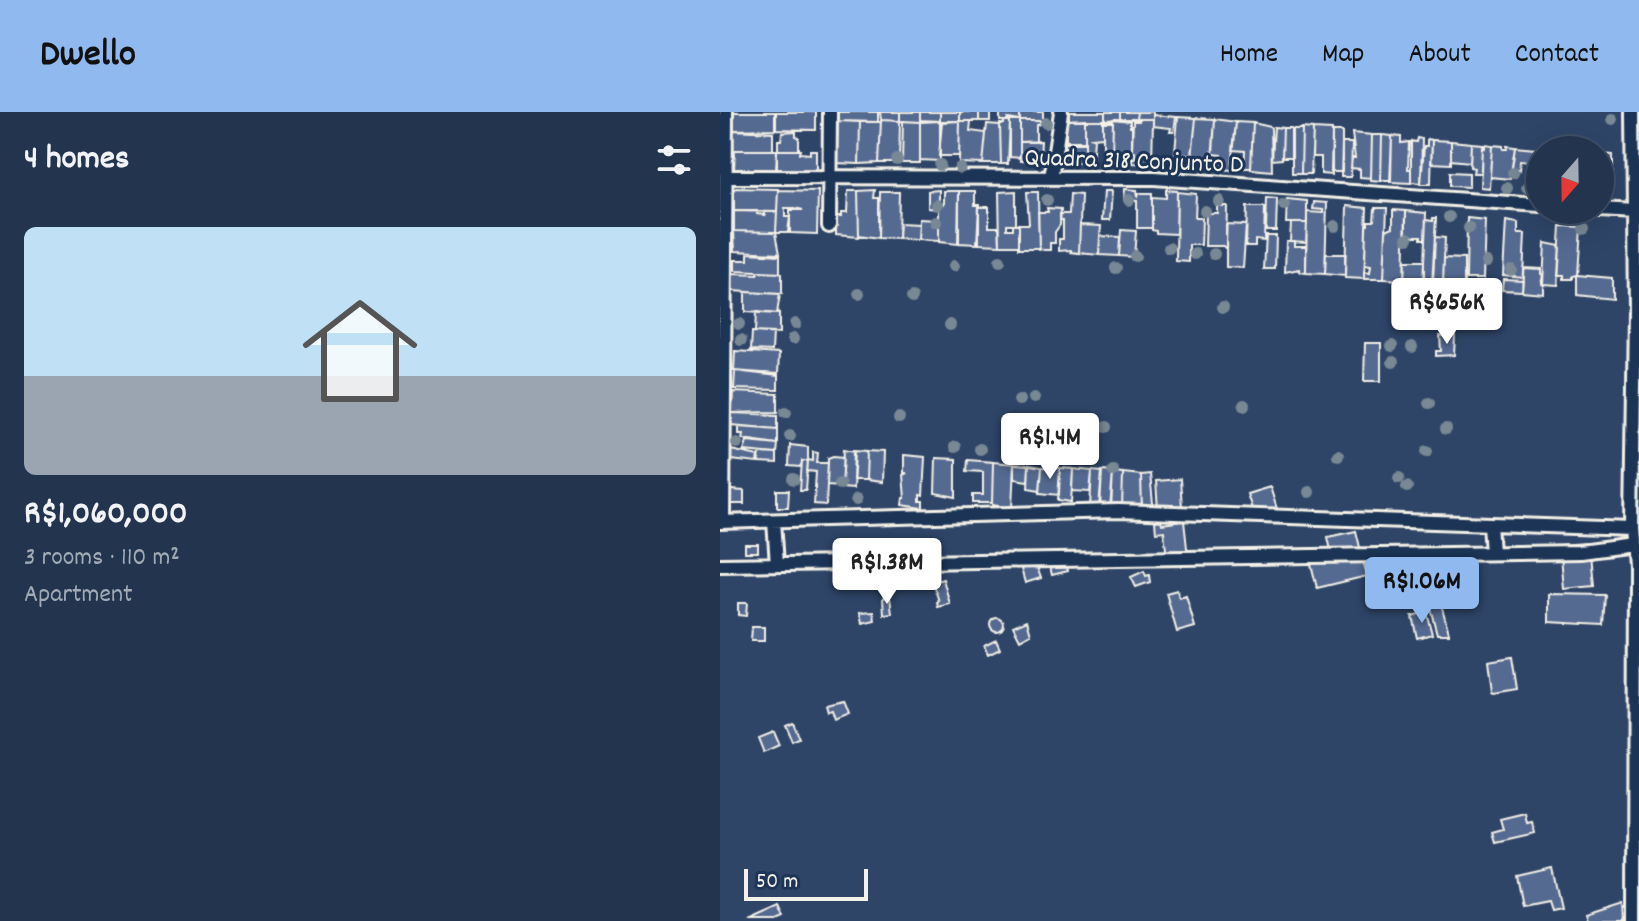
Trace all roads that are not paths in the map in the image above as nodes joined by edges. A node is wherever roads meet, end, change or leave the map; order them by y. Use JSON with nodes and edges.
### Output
{"nodes":[{"id":1,"x":726,"y":112,"type":"edge"},
{"id":2,"x":830,"y":112,"type":"edge"},
{"id":3,"x":1061,"y":112,"type":"edge"},
{"id":4,"x":1633,"y":112,"type":"edge"},
{"id":5,"x":726,"y":177,"type":"junction"},
{"id":6,"x":830,"y":177,"type":"junction"},
{"id":7,"x":1051,"y":178,"type":"junction"},
{"id":8,"x":1526,"y":204,"type":"edge"},
{"id":9,"x":1614,"y":211,"type":"edge"},
{"id":10,"x":1634,"y":212,"type":"junction"},
{"id":11,"x":829,"y":226,"type":"dead end"},
{"id":12,"x":774,"y":521,"type":"junction"},
{"id":13,"x":721,"y":522,"type":"edge"},
{"id":14,"x":1490,"y":524,"type":"junction"},
{"id":15,"x":1632,"y":529,"type":"junction"},
{"id":16,"x":1633,"y":545,"type":"junction"},
{"id":17,"x":1492,"y":553,"type":"junction"},
{"id":18,"x":777,"y":564,"type":"junction"},
{"id":19,"x":720,"y":565,"type":"edge"},
{"id":20,"x":1634,"y":921,"type":"edge"}],
"edges":[{"from":1,"to":5,"type":"street"},
{"from":2,"to":6,"type":"street"},
{"from":3,"to":7,"type":"street"},
{"from":4,"to":10,"type":"street"},
{"from":5,"to":6,"type":"street","name":"Quadra 318 Conjunto D"},
{"from":5,"to":13,"type":"street"},
{"from":6,"to":7,"type":"street","name":"Quadra 318 Conjunto D"},
{"from":6,"to":11,"type":"street"},
{"from":7,"to":8,"type":"street","name":"Quadra 318 Conjunto D"},
{"from":9,"to":10,"type":"street"},
{"from":10,"to":15,"type":"street"},
{"from":12,"to":13,"type":"street"},
{"from":12,"to":14,"type":"street"},
{"from":12,"to":18,"type":"street"},
{"from":14,"to":15,"type":"street"},
{"from":14,"to":17,"type":"street"},
{"from":15,"to":16,"type":"street"},
{"from":16,"to":17,"type":"street"},
{"from":16,"to":20,"type":"street"},
{"from":17,"to":18,"type":"street"},
{"from":18,"to":19,"type":"street"}]}
